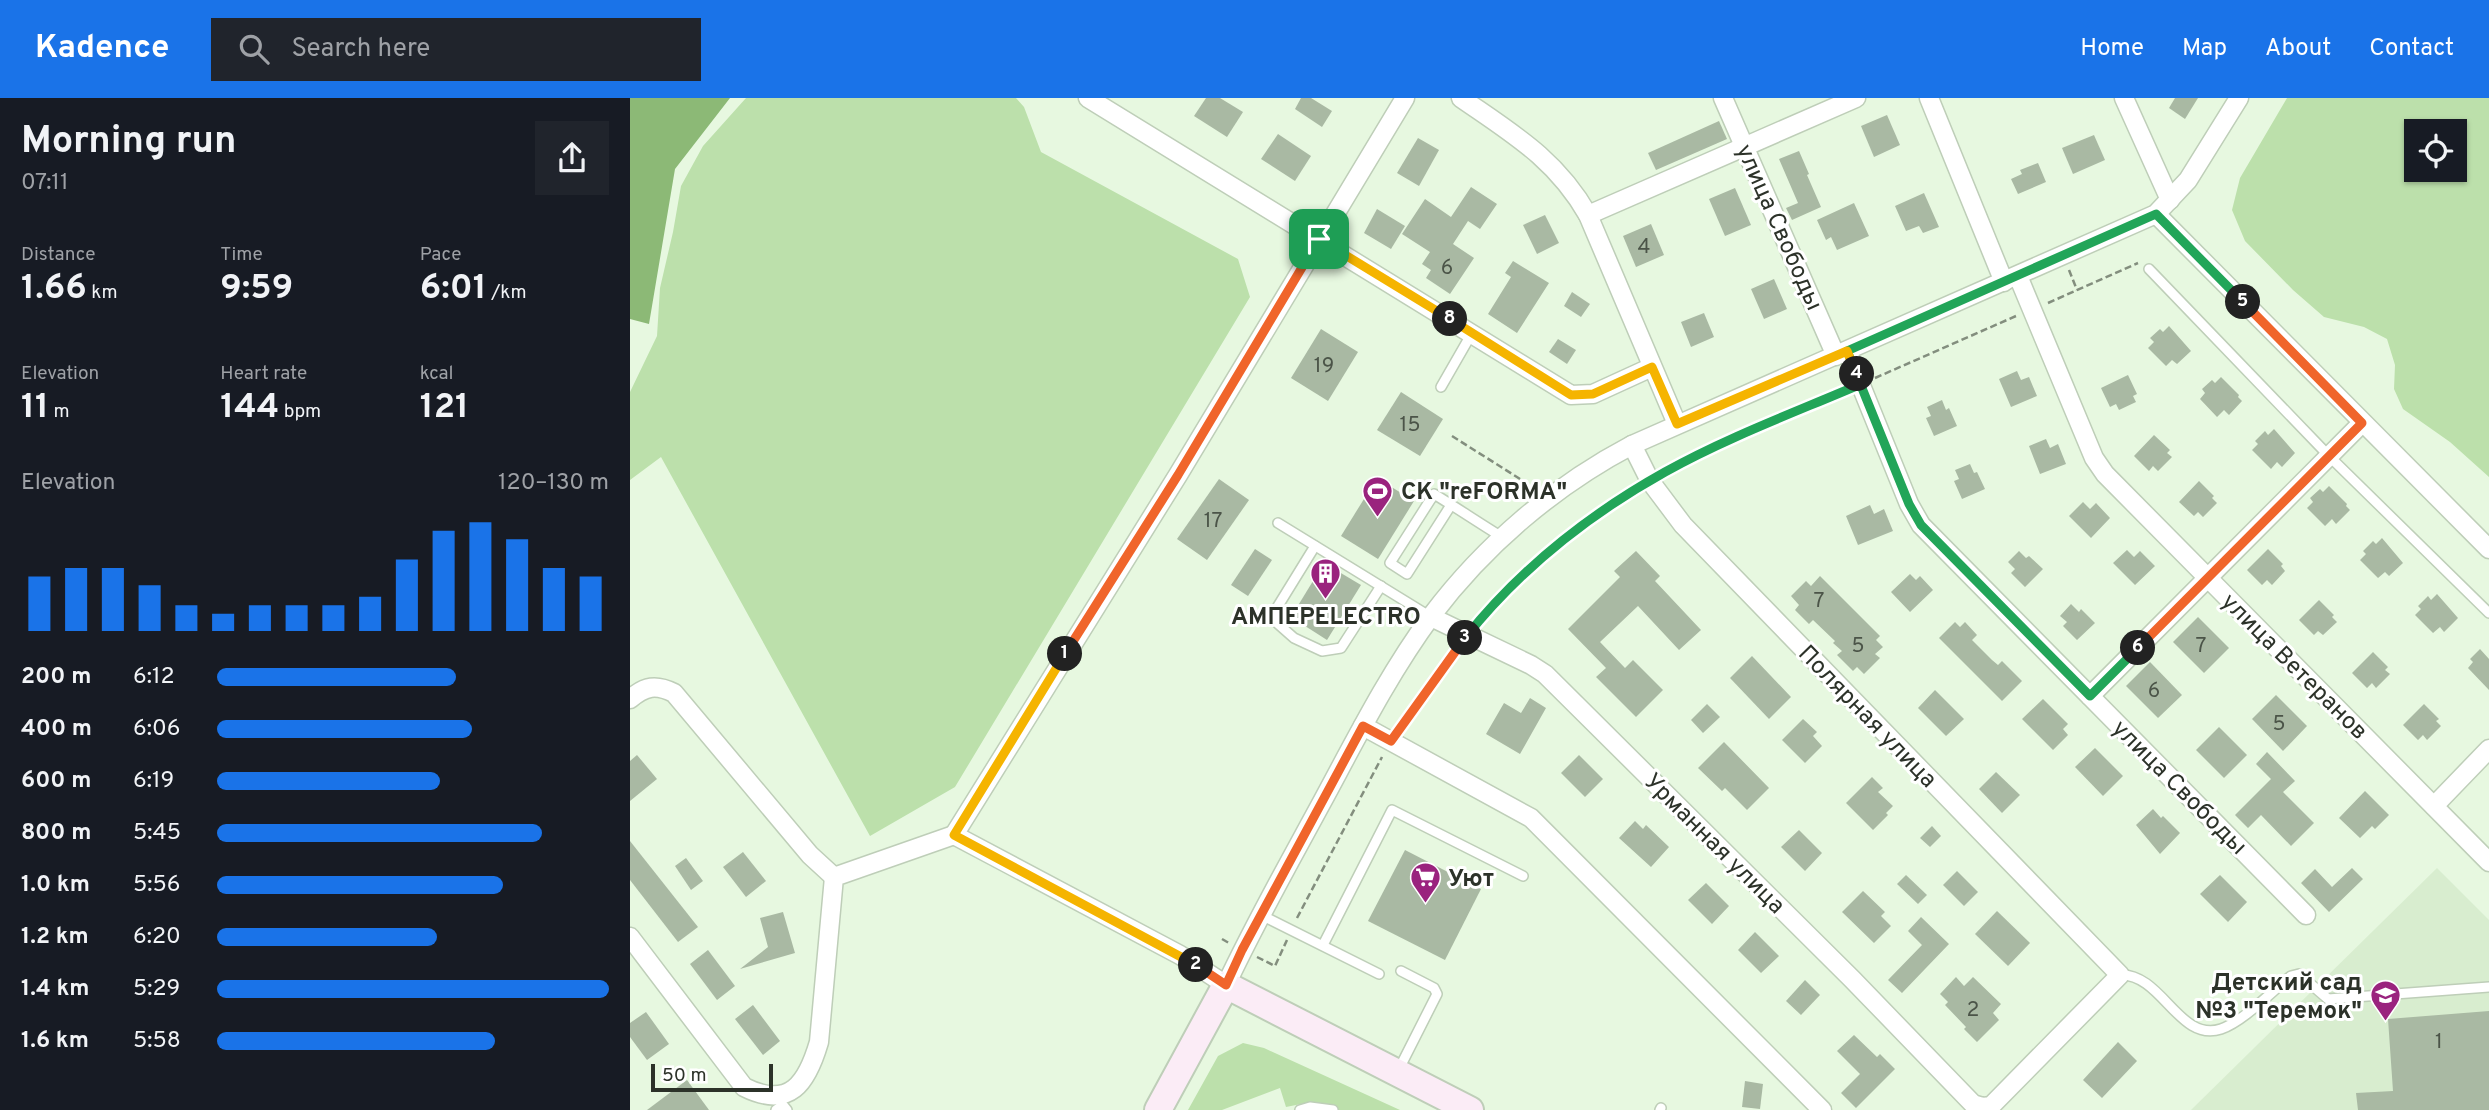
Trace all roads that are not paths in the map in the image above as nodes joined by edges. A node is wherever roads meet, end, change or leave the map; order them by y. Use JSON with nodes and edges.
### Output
{"nodes":[{"id":1,"x":1088,"y":98,"type":"edge"},
{"id":2,"x":1405,"y":98,"type":"edge"},
{"id":3,"x":1461,"y":98,"type":"edge"},
{"id":4,"x":1723,"y":98,"type":"edge"},
{"id":5,"x":1856,"y":98,"type":"edge"},
{"id":6,"x":1928,"y":98,"type":"edge"},
{"id":7,"x":2124,"y":98,"type":"edge"},
{"id":8,"x":2239,"y":98,"type":"edge"},
{"id":9,"x":1745,"y":148,"type":"junction"},
{"id":10,"x":2170,"y":200,"type":"junction"},
{"id":11,"x":2156,"y":214,"type":"junction"},
{"id":12,"x":1588,"y":215,"type":"junction"},
{"id":13,"x":1319,"y":239,"type":"junction"},
{"id":14,"x":2147,"y":265,"type":"road end"},
{"id":15,"x":2011,"y":279,"type":"junction"},
{"id":16,"x":1472,"y":333,"type":"junction"},
{"id":17,"x":1841,"y":353,"type":"junction"},
{"id":18,"x":1652,"y":367,"type":"junction"},
{"id":19,"x":1441,"y":387,"type":"dead end"},
{"id":20,"x":2362,"y":423,"type":"junction"},
{"id":21,"x":1677,"y":424,"type":"junction"},
{"id":22,"x":1632,"y":444,"type":"junction"},
{"id":23,"x":2329,"y":456,"type":"junction"},
{"id":24,"x":1451,"y":505,"type":"junction"},
{"id":25,"x":1279,"y":523,"type":"dead end"},
{"id":26,"x":1502,"y":537,"type":"junction"},
{"id":27,"x":1315,"y":546,"type":"junction"},
{"id":28,"x":2489,"y":549,"type":"edge"},
{"id":29,"x":2208,"y":579,"type":"junction"},
{"id":30,"x":1381,"y":586,"type":"junction"},
{"id":31,"x":2489,"y":613,"type":"edge"},
{"id":32,"x":1431,"y":617,"type":"junction"},
{"id":33,"x":2090,"y":696,"type":"junction"},
{"id":34,"x":630,"y":699,"type":"edge"},
{"id":35,"x":1363,"y":726,"type":"junction"},
{"id":36,"x":2489,"y":749,"type":"edge"},
{"id":37,"x":2434,"y":806,"type":"junction"},
{"id":38,"x":954,"y":835,"type":"junction"},
{"id":39,"x":2489,"y":862,"type":"edge"},
{"id":40,"x":1523,"y":876,"type":"dead end"},
{"id":41,"x":834,"y":877,"type":"junction"},
{"id":42,"x":1261,"y":915,"type":"junction"},
{"id":43,"x":2306,"y":915,"type":"dead end"},
{"id":44,"x":630,"y":937,"type":"edge"},
{"id":45,"x":1324,"y":945,"type":"junction"},
{"id":46,"x":1401,"y":971,"type":"dead end"},
{"id":47,"x":1379,"y":974,"type":"dead end"},
{"id":48,"x":2120,"y":975,"type":"junction"},
{"id":49,"x":1226,"y":985,"type":"junction"},
{"id":50,"x":2489,"y":987,"type":"edge"},
{"id":51,"x":1397,"y":1072,"type":"junction"},
{"id":52,"x":780,"y":1108,"type":"edge"},
{"id":53,"x":1158,"y":1110,"type":"edge"},
{"id":54,"x":1300,"y":1110,"type":"edge"},
{"id":55,"x":1333,"y":1110,"type":"edge"},
{"id":56,"x":1470,"y":1110,"type":"edge"},
{"id":57,"x":1822,"y":1110,"type":"edge"}],
"edges":[{"from":1,"to":13,"type":"street"},
{"from":2,"to":13,"type":"street"},
{"from":3,"to":12,"type":"street"},
{"from":4,"to":9,"type":"street","name":"улица Свободы"},
{"from":5,"to":9,"type":"street"},
{"from":6,"to":15,"type":"street","name":"улица Ветеранов"},
{"from":7,"to":10,"type":"street"},
{"from":8,"to":10,"type":"street"},
{"from":9,"to":12,"type":"street"},
{"from":9,"to":17,"type":"street","name":"улица Свободы"},
{"from":10,"to":11,"type":"street"},
{"from":11,"to":15,"type":"street"},
{"from":11,"to":20,"type":"street"},
{"from":12,"to":18,"type":"street"},
{"from":13,"to":16,"type":"street"},
{"from":13,"to":38,"type":"street"},
{"from":14,"to":23,"type":"lane"},
{"from":15,"to":17,"type":"street"},
{"from":15,"to":29,"type":"street","name":"улица Ветеранов"},
{"from":16,"to":18,"type":"street"},
{"from":16,"to":19,"type":"lane"},
{"from":17,"to":21,"type":"street"},
{"from":17,"to":33,"type":"street","name":"улица Свободы"},
{"from":18,"to":21,"type":"street"},
{"from":20,"to":23,"type":"street"},
{"from":20,"to":28,"type":"street"},
{"from":21,"to":22,"type":"street"},
{"from":22,"to":26,"type":"street"},
{"from":22,"to":48,"type":"street","name":"Полярная улица"},
{"from":23,"to":29,"type":"street"},
{"from":23,"to":31,"type":"lane"},
{"from":24,"to":24,"type":"lane"},
{"from":24,"to":26,"type":"lane"},
{"from":25,"to":27,"type":"lane"},
{"from":26,"to":32,"type":"street"},
{"from":27,"to":30,"type":"lane"},
{"from":27,"to":30,"type":"lane"},
{"from":29,"to":33,"type":"street"},
{"from":29,"to":37,"type":"street","name":"улица Ветеранов"},
{"from":30,"to":32,"type":"lane"},
{"from":32,"to":35,"type":"street"},
{"from":32,"to":48,"type":"street","name":"Урманная улица"},
{"from":33,"to":43,"type":"street","name":"улица Свободы"},
{"from":34,"to":41,"type":"street"},
{"from":35,"to":42,"type":"street"},
{"from":35,"to":57,"type":"street"},
{"from":36,"to":37,"type":"street"},
{"from":37,"to":39,"type":"street","name":"улица Ветеранов"},
{"from":38,"to":41,"type":"street"},
{"from":38,"to":49,"type":"street"},
{"from":40,"to":45,"type":"lane"},
{"from":41,"to":52,"type":"street"},
{"from":42,"to":45,"type":"lane"},
{"from":42,"to":49,"type":"street"},
{"from":44,"to":52,"type":"street"},
{"from":45,"to":47,"type":"lane"},
{"from":46,"to":51,"type":"lane"},
{"from":48,"to":50,"type":"lane"},
{"from":49,"to":51,"type":"main road"},
{"from":49,"to":53,"type":"main road"},
{"from":51,"to":56,"type":"main road"},
{"from":54,"to":55,"type":"lane"}]}
